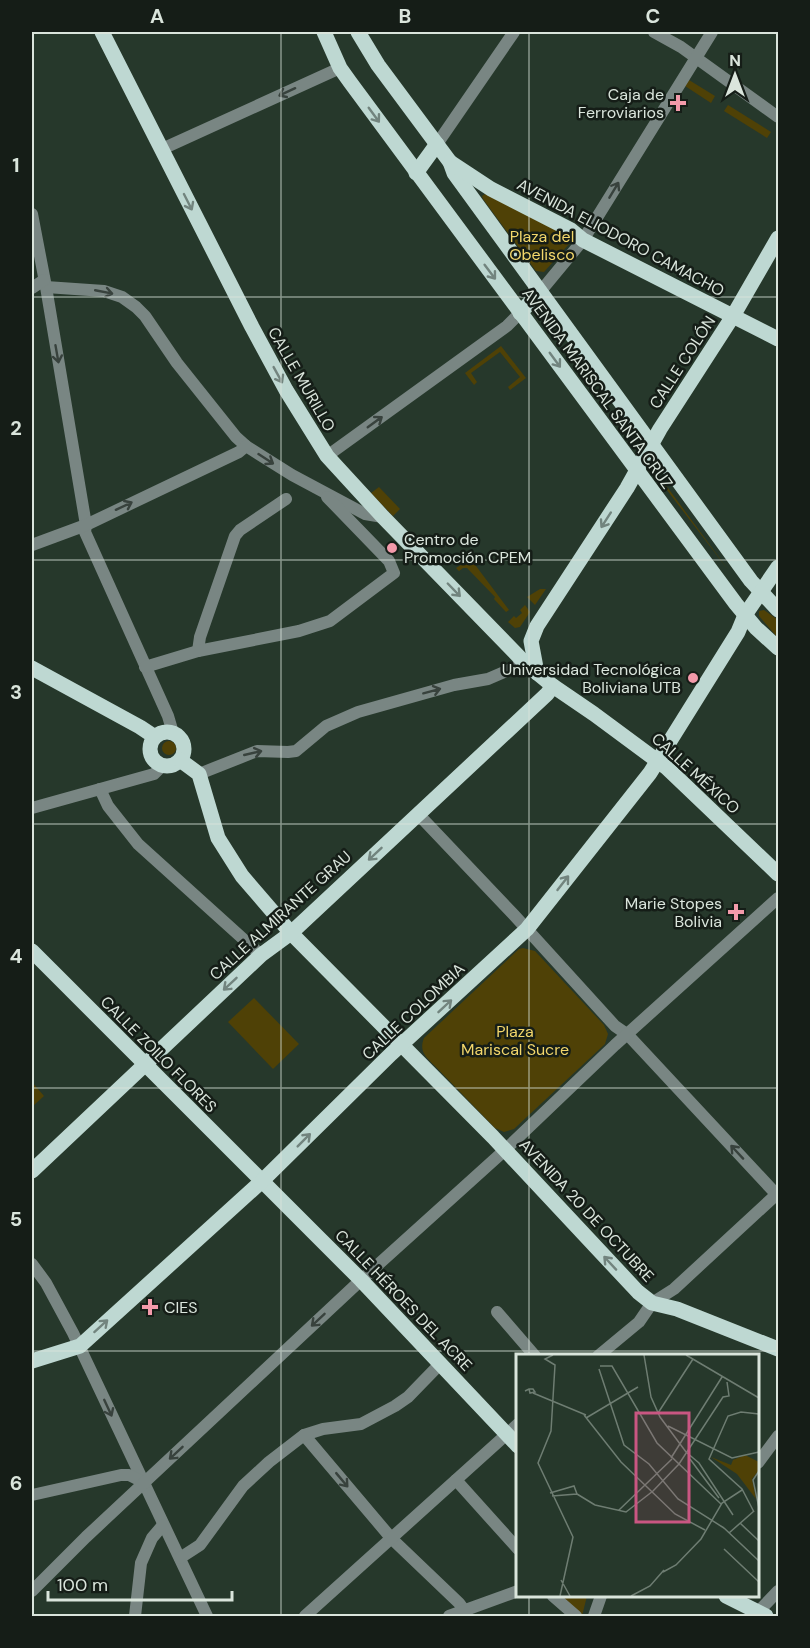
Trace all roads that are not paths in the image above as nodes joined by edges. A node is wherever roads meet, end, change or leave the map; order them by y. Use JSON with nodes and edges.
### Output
{"nodes":[{"id":1,"x":102,"y":32,"type":"edge"},
{"id":2,"x":324,"y":32,"type":"edge"},
{"id":3,"x":358,"y":32,"type":"edge"},
{"id":4,"x":514,"y":32,"type":"edge"},
{"id":5,"x":654,"y":32,"type":"edge"},
{"id":6,"x":712,"y":32,"type":"edge"},
{"id":7,"x":696,"y":57,"type":"junction"},
{"id":8,"x":340,"y":68,"type":"junction"},
{"id":9,"x":778,"y":117,"type":"edge"},
{"id":10,"x":437,"y":144,"type":"junction"},
{"id":11,"x":162,"y":149,"type":"junction"},
{"id":12,"x":450,"y":162,"type":"junction"},
{"id":13,"x":416,"y":173,"type":"junction"},
{"id":14,"x":32,"y":214,"type":"edge"},
{"id":15,"x":778,"y":238,"type":"edge"},
{"id":16,"x":583,"y":240,"type":"junction"},
{"id":17,"x":35,"y":251,"type":"edge"},
{"id":18,"x":45,"y":283,"type":"junction"},
{"id":19,"x":32,"y":288,"type":"edge"},
{"id":20,"x":540,"y":292,"type":"junction"},
{"id":21,"x":519,"y":313,"type":"junction"},
{"id":22,"x":734,"y":316,"type":"junction"},
{"id":23,"x":778,"y":339,"type":"edge"},
{"id":24,"x":653,"y":444,"type":"junction"},
{"id":25,"x":246,"y":446,"type":"junction"},
{"id":26,"x":327,"y":456,"type":"junction"},
{"id":27,"x":637,"y":471,"type":"junction"},
{"id":28,"x":327,"y":494,"type":"junction"},
{"id":29,"x":286,"y":499,"type":"dead end"},
{"id":30,"x":383,"y":517,"type":"junction"},
{"id":31,"x":86,"y":525,"type":"junction"},
{"id":32,"x":32,"y":545,"type":"edge"},
{"id":33,"x":778,"y":567,"type":"edge"},
{"id":34,"x":761,"y":592,"type":"junction"},
{"id":35,"x":778,"y":610,"type":"edge"},
{"id":36,"x":746,"y":615,"type":"junction"},
{"id":37,"x":778,"y":648,"type":"edge"},
{"id":38,"x":198,"y":651,"type":"junction"},
{"id":39,"x":145,"y":667,"type":"junction"},
{"id":40,"x":32,"y":668,"type":"edge"},
{"id":41,"x":531,"y":668,"type":"junction"},
{"id":42,"x":553,"y":686,"type":"junction"},
{"id":43,"x":173,"y":733,"type":"junction"},
{"id":44,"x":155,"y":737,"type":"junction"},
{"id":45,"x":180,"y":760,"type":"junction"},
{"id":46,"x":658,"y":760,"type":"junction"},
{"id":47,"x":163,"y":765,"type":"junction"},
{"id":48,"x":199,"y":774,"type":"junction"},
{"id":49,"x":100,"y":789,"type":"junction"},
{"id":50,"x":32,"y":808,"type":"edge"},
{"id":51,"x":418,"y":814,"type":"junction"},
{"id":52,"x":778,"y":874,"type":"edge"},
{"id":53,"x":778,"y":898,"type":"edge"},
{"id":54,"x":527,"y":930,"type":"junction"},
{"id":55,"x":291,"y":933,"type":"junction"},
{"id":56,"x":32,"y":951,"type":"edge"},
{"id":57,"x":261,"y":954,"type":"junction"},
{"id":58,"x":628,"y":1035,"type":"junction"},
{"id":59,"x":402,"y":1045,"type":"junction"},
{"id":60,"x":143,"y":1065,"type":"junction"},
{"id":61,"x":505,"y":1150,"type":"junction"},
{"id":62,"x":32,"y":1171,"type":"edge"},
{"id":63,"x":262,"y":1181,"type":"junction"},
{"id":64,"x":778,"y":1194,"type":"edge"},
{"id":65,"x":32,"y":1264,"type":"edge"},
{"id":66,"x":361,"y":1280,"type":"junction"},
{"id":67,"x":652,"y":1303,"type":"junction"},
{"id":68,"x":497,"y":1312,"type":"dead end"},
{"id":69,"x":80,"y":1346,"type":"junction"},
{"id":70,"x":778,"y":1350,"type":"edge"},
{"id":71,"x":534,"y":1354,"type":"edge"},
{"id":72,"x":600,"y":1354,"type":"edge"},
{"id":73,"x":32,"y":1360,"type":"edge"},
{"id":74,"x":440,"y":1364,"type":"junction"},
{"id":75,"x":512,"y":1429,"type":"edge"},
{"id":76,"x":304,"y":1435,"type":"junction"},
{"id":77,"x":778,"y":1436,"type":"edge"},
{"id":78,"x":759,"y":1462,"type":"edge"},
{"id":79,"x":456,"y":1480,"type":"junction"},
{"id":80,"x":145,"y":1483,"type":"junction"},
{"id":81,"x":32,"y":1495,"type":"edge"},
{"id":82,"x":163,"y":1525,"type":"junction"},
{"id":83,"x":392,"y":1539,"type":"junction"},
{"id":84,"x":516,"y":1547,"type":"edge"},
{"id":85,"x":180,"y":1558,"type":"junction"},
{"id":86,"x":32,"y":1591,"type":"edge"},
{"id":87,"x":778,"y":1591,"type":"edge"},
{"id":88,"x":516,"y":1592,"type":"edge"},
{"id":89,"x":554,"y":1597,"type":"edge"},
{"id":90,"x":601,"y":1597,"type":"edge"},
{"id":91,"x":728,"y":1597,"type":"edge"},
{"id":92,"x":464,"y":1610,"type":"junction"},
{"id":93,"x":762,"y":1614,"type":"edge"},
{"id":94,"x":135,"y":1617,"type":"edge"},
{"id":95,"x":207,"y":1617,"type":"edge"},
{"id":96,"x":305,"y":1617,"type":"edge"},
{"id":97,"x":450,"y":1617,"type":"edge"},
{"id":98,"x":576,"y":1617,"type":"edge"},
{"id":99,"x":594,"y":1617,"type":"edge"}],
"edges":[{"from":1,"to":11,"type":"main road","name":"CALLE MURILLO"},
{"from":2,"to":8,"type":"main road","name":"AVENIDA MARISCAL SANTA CRUZ"},
{"from":3,"to":10,"type":"main road","name":"AVENIDA MARISCAL SANTA CRUZ"},
{"from":4,"to":10,"type":"street"},
{"from":5,"to":7,"type":"street"},
{"from":6,"to":7,"type":"street"},
{"from":7,"to":9,"type":"street"},
{"from":16,"to":7,"type":"street","one_way":true},
{"from":8,"to":11,"type":"street","one_way":true},
{"from":8,"to":13,"type":"main road","name":"AVENIDA MARISCAL SANTA CRUZ","one_way":true},
{"from":10,"to":12,"type":"main road","name":"AVENIDA MARISCAL SANTA CRUZ"},
{"from":10,"to":13,"type":"main road"},
{"from":11,"to":26,"type":"main road","name":"CALLE MURILLO","one_way":true},
{"from":12,"to":16,"type":"main road","name":"AVENIDA ELIODORO CAMACHO"},
{"from":12,"to":20,"type":"main road","name":"AVENIDA MARISCAL SANTA CRUZ"},
{"from":13,"to":21,"type":"main road","name":"AVENIDA MARISCAL SANTA CRUZ","one_way":true},
{"from":14,"to":17,"type":"street"},
{"from":15,"to":22,"type":"main road","name":"CALLE COLÓN"},
{"from":16,"to":20,"type":"street"},
{"from":16,"to":22,"type":"main road","name":"AVENIDA ELIODORO CAMACHO"},
{"from":17,"to":18,"type":"street"},
{"from":18,"to":19,"type":"street"},
{"from":18,"to":25,"type":"street","one_way":true},
{"from":18,"to":31,"type":"street","one_way":true},
{"from":20,"to":21,"type":"main road"},
{"from":20,"to":24,"type":"main road","name":"AVENIDA MARISCAL SANTA CRUZ"},
{"from":26,"to":21,"type":"street","one_way":true},
{"from":21,"to":27,"type":"main road","name":"AVENIDA MARISCAL SANTA CRUZ","one_way":true},
{"from":22,"to":23,"type":"main road","name":"AVENIDA ELIODORO CAMACHO"},
{"from":22,"to":24,"type":"main road","name":"CALLE COLÓN"},
{"from":24,"to":27,"type":"main road","name":"CALLE COLÓN"},
{"from":24,"to":34,"type":"main road","name":"AVENIDA MARISCAL SANTA CRUZ"},
{"from":25,"to":28,"type":"street","one_way":true},
{"from":31,"to":25,"type":"street","one_way":true},
{"from":26,"to":30,"type":"main road","name":"CALLE MURILLO"},
{"from":27,"to":36,"type":"main road","name":"AVENIDA MARISCAL SANTA CRUZ"},
{"from":27,"to":41,"type":"main road","one_way":true},
{"from":28,"to":30,"type":"street"},
{"from":28,"to":38,"type":"street"},
{"from":29,"to":38,"type":"street"},
{"from":30,"to":41,"type":"main road","name":"CALLE MURILLO","one_way":true},
{"from":31,"to":32,"type":"street"},
{"from":31,"to":39,"type":"street"},
{"from":33,"to":34,"type":"main road","name":"CALLE COLOMBIA"},
{"from":34,"to":35,"type":"main road","name":"AVENIDA MARISCAL SANTA CRUZ"},
{"from":34,"to":36,"type":"main road","name":"CALLE COLOMBIA"},
{"from":36,"to":37,"type":"main road","name":"AVENIDA MARISCAL SANTA CRUZ"},
{"from":36,"to":46,"type":"main road","name":"CALLE COLOMBIA"},
{"from":38,"to":39,"type":"street"},
{"from":39,"to":43,"type":"street"},
{"from":40,"to":44,"type":"main road"},
{"from":41,"to":42,"type":"main road","name":"CALLE MURILLO"},
{"from":48,"to":41,"type":"street","one_way":true},
{"from":42,"to":46,"type":"main road","name":"CALLE MÉXICO"},
{"from":42,"to":51,"type":"main road","name":"CALLE ALMIRANTE GRAU"},
{"from":43,"to":44,"type":"main road"},
{"from":43,"to":45,"type":"main road"},
{"from":44,"to":47,"type":"main road"},
{"from":45,"to":47,"type":"main road"},
{"from":45,"to":48,"type":"main road"},
{"from":46,"to":52,"type":"main road","name":"CALLE MÉXICO"},
{"from":54,"to":46,"type":"main road","name":"CALLE COLOMBIA","one_way":true},
{"from":47,"to":49,"type":"street"},
{"from":48,"to":55,"type":"main road","name":"AVENIDA 20 DE OCTUBRE"},
{"from":49,"to":50,"type":"street"},
{"from":49,"to":57,"type":"street"},
{"from":51,"to":54,"type":"street"},
{"from":51,"to":55,"type":"main road","name":"CALLE ALMIRANTE GRAU","one_way":true},
{"from":53,"to":58,"type":"street"},
{"from":54,"to":58,"type":"street"},
{"from":59,"to":54,"type":"main road","name":"CALLE COLOMBIA","one_way":true},
{"from":55,"to":57,"type":"main road","name":"CALLE ALMIRANTE GRAU"},
{"from":55,"to":59,"type":"main road","name":"AVENIDA 20 DE OCTUBRE"},
{"from":56,"to":60,"type":"main road","name":"CALLE ZOILO FLORES"},
{"from":57,"to":60,"type":"main road","name":"CALLE ALMIRANTE GRAU","one_way":true},
{"from":58,"to":61,"type":"street"},
{"from":64,"to":58,"type":"street","one_way":true},
{"from":59,"to":61,"type":"main road","name":"AVENIDA 20 DE OCTUBRE"},
{"from":63,"to":59,"type":"main road","name":"CALLE COLOMBIA","one_way":true},
{"from":60,"to":62,"type":"main road","name":"CALLE ALMIRANTE GRAU"},
{"from":60,"to":63,"type":"main road","name":"CALLE ZOILO FLORES"},
{"from":61,"to":66,"type":"street"},
{"from":67,"to":61,"type":"main road","name":"AVENIDA 20 DE OCTUBRE","one_way":true},
{"from":63,"to":66,"type":"main road","name":"CALLE HÉROES DEL ACRE"},
{"from":69,"to":63,"type":"main road","name":"CALLE COLOMBIA","one_way":true},
{"from":64,"to":67,"type":"street"},
{"from":65,"to":69,"type":"street"},
{"from":66,"to":74,"type":"main road","name":"CALLE HÉROES DEL ACRE"},
{"from":66,"to":80,"type":"street","one_way":true},
{"from":67,"to":70,"type":"main road","name":"AVENIDA 20 DE OCTUBRE"},
{"from":67,"to":72,"type":"street"},
{"from":68,"to":71,"type":"street"},
{"from":69,"to":73,"type":"main road","name":"CALLE COLOMBIA"},
{"from":69,"to":80,"type":"street","one_way":true},
{"from":74,"to":75,"type":"main road","name":"CALLE HÉROES DEL ACRE"},
{"from":74,"to":76,"type":"street"},
{"from":75,"to":79,"type":"street"},
{"from":76,"to":83,"type":"street","one_way":true},
{"from":76,"to":85,"type":"street"},
{"from":77,"to":78,"type":"street"},
{"from":79,"to":83,"type":"street"},
{"from":79,"to":84,"type":"street"},
{"from":80,"to":81,"type":"street"},
{"from":80,"to":82,"type":"street"},
{"from":80,"to":86,"type":"street"},
{"from":82,"to":85,"type":"street"},
{"from":82,"to":94,"type":"street"},
{"from":83,"to":92,"type":"street"},
{"from":83,"to":96,"type":"street"},
{"from":85,"to":95,"type":"street"},
{"from":87,"to":93,"type":"street"},
{"from":88,"to":92,"type":"street"},
{"from":89,"to":98,"type":"street"},
{"from":90,"to":99,"type":"street"},
{"from":91,"to":93,"type":"main road"},
{"from":92,"to":97,"type":"street"}]}
